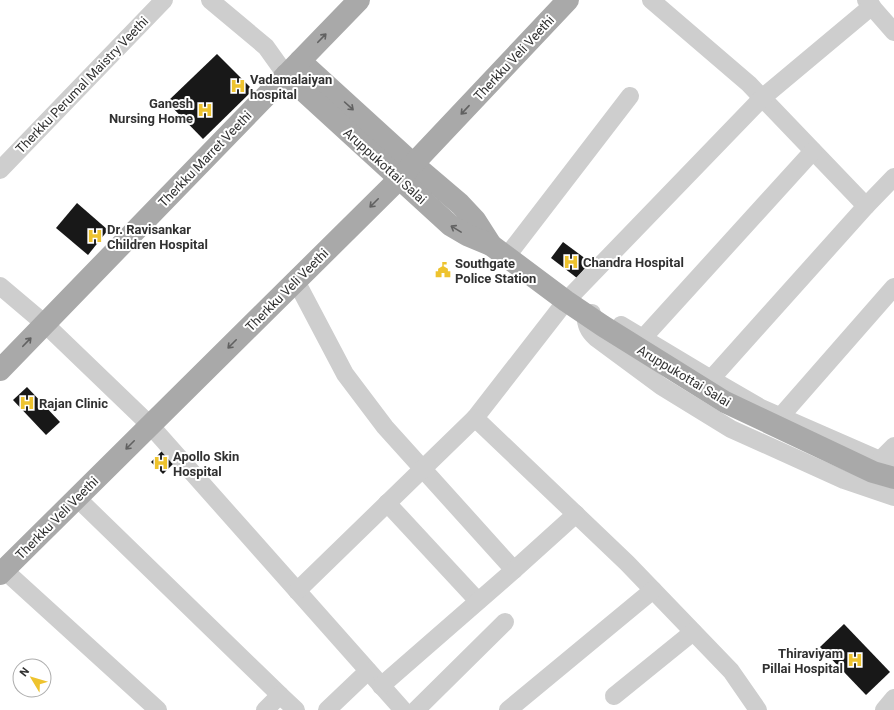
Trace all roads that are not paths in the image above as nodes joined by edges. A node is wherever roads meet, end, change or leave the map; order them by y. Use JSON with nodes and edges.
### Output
{"nodes":[{"id":1,"x":164,"y":0,"type":"edge"},
{"id":2,"x":210,"y":0,"type":"edge"},
{"id":3,"x":359,"y":0,"type":"edge"},
{"id":4,"x":568,"y":0,"type":"edge"},
{"id":5,"x":651,"y":0,"type":"edge"},
{"id":6,"x":869,"y":3,"type":"edge"},
{"id":7,"x":894,"y":32,"type":"edge"},
{"id":8,"x":293,"y":68,"type":"junction"},
{"id":9,"x":630,"y":96,"type":"dead end"},
{"id":10,"x":762,"y":98,"type":"junction"},
{"id":11,"x":813,"y":151,"type":"junction"},
{"id":12,"x":0,"y":170,"type":"edge"},
{"id":13,"x":406,"y":172,"type":"junction"},
{"id":14,"x":894,"y":177,"type":"edge"},
{"id":15,"x":866,"y":206,"type":"junction"},
{"id":16,"x":499,"y":251,"type":"junction"},
{"id":17,"x":296,"y":280,"type":"junction"},
{"id":18,"x":0,"y":286,"type":"edge"},
{"id":19,"x":894,"y":287,"type":"edge"},
{"id":20,"x":566,"y":301,"type":"junction"},
{"id":21,"x":585,"y":314,"type":"junction"},
{"id":22,"x":45,"y":324,"type":"junction"},
{"id":23,"x":643,"y":338,"type":"junction"},
{"id":24,"x":0,"y":370,"type":"edge"},
{"id":25,"x":711,"y":379,"type":"junction"},
{"id":26,"x":781,"y":416,"type":"junction"},
{"id":27,"x":475,"y":418,"type":"junction"},
{"id":28,"x":150,"y":425,"type":"junction"},
{"id":29,"x":894,"y":446,"type":"edge"},
{"id":30,"x":887,"y":461,"type":"edge"},
{"id":31,"x":423,"y":469,"type":"junction"},
{"id":32,"x":894,"y":478,"type":"edge"},
{"id":33,"x":894,"y":497,"type":"edge"},
{"id":34,"x":77,"y":498,"type":"junction"},
{"id":35,"x":387,"y":503,"type":"junction"},
{"id":36,"x":576,"y":514,"type":"junction"},
{"id":37,"x":514,"y":570,"type":"junction"},
{"id":38,"x":2,"y":572,"type":"edge"},
{"id":39,"x":653,"y":590,"type":"junction"},
{"id":40,"x":297,"y":591,"type":"junction"},
{"id":41,"x":478,"y":601,"type":"junction"},
{"id":42,"x":505,"y":622,"type":"dead end"},
{"id":43,"x":693,"y":632,"type":"junction"},
{"id":44,"x":368,"y":670,"type":"junction"},
{"id":45,"x":381,"y":686,"type":"junction"},
{"id":46,"x":280,"y":696,"type":"junction"},
{"id":47,"x":614,"y":696,"type":"dead end"},
{"id":48,"x":894,"y":698,"type":"edge"},
{"id":49,"x":158,"y":710,"type":"edge"},
{"id":50,"x":265,"y":710,"type":"edge"},
{"id":51,"x":296,"y":710,"type":"edge"},
{"id":52,"x":327,"y":710,"type":"edge"},
{"id":53,"x":402,"y":710,"type":"edge"},
{"id":54,"x":416,"y":710,"type":"edge"},
{"id":55,"x":508,"y":710,"type":"edge"},
{"id":56,"x":758,"y":710,"type":"edge"},
{"id":57,"x":884,"y":710,"type":"edge"}],
"edges":[{"from":1,"to":12,"type":"street","name":"Therkku Perumal Maistry Veethi"},
{"from":2,"to":8,"type":"street"},
{"from":8,"to":3,"type":"main road","name":"Therkku Marret Veethi","one_way":true},
{"from":4,"to":13,"type":"main road","name":"Therkku Veli Veethi","one_way":true},
{"from":5,"to":10,"type":"street"},
{"from":6,"to":7,"type":"street"},
{"from":6,"to":10,"type":"street"},
{"from":8,"to":13,"type":"main road","name":"Aruppukottai Salai"},
{"from":8,"to":22,"type":"main road","name":"Therkku Marret Veethi"},
{"from":9,"to":16,"type":"street"},
{"from":10,"to":11,"type":"street"},
{"from":10,"to":20,"type":"street"},
{"from":11,"to":15,"type":"street"},
{"from":11,"to":23,"type":"street"},
{"from":13,"to":16,"type":"main road","name":"Aruppukottai Salai"},
{"from":13,"to":17,"type":"main road","name":"Therkku Veli Veethi","one_way":true},
{"from":14,"to":15,"type":"street"},
{"from":15,"to":25,"type":"street"},
{"from":16,"to":20,"type":"main road","name":"Aruppukottai Salai"},
{"from":17,"to":28,"type":"main road","name":"Therkku Veli Veethi","one_way":true},
{"from":17,"to":31,"type":"street"},
{"from":18,"to":22,"type":"street"},
{"from":19,"to":26,"type":"street"},
{"from":20,"to":21,"type":"main road","name":"Aruppukottai Salai"},
{"from":20,"to":27,"type":"street"},
{"from":21,"to":23,"type":"street"},
{"from":21,"to":32,"type":"main road","name":"Aruppukottai Salai"},
{"from":21,"to":33,"type":"street"},
{"from":24,"to":22,"type":"main road","name":"Therkku Marret Veethi","one_way":true},
{"from":22,"to":28,"type":"street"},
{"from":23,"to":25,"type":"street"},
{"from":25,"to":26,"type":"street"},
{"from":26,"to":30,"type":"street"},
{"from":27,"to":31,"type":"street"},
{"from":27,"to":36,"type":"street"},
{"from":28,"to":34,"type":"main road","name":"Therkku Veli Veethi","one_way":true},
{"from":28,"to":40,"type":"street"},
{"from":29,"to":30,"type":"street"},
{"from":31,"to":35,"type":"street"},
{"from":31,"to":37,"type":"street"},
{"from":34,"to":38,"type":"main road","name":"Therkku Veli Veethi"},
{"from":34,"to":46,"type":"street"},
{"from":35,"to":40,"type":"street"},
{"from":35,"to":41,"type":"street"},
{"from":36,"to":37,"type":"street"},
{"from":36,"to":39,"type":"street"},
{"from":37,"to":41,"type":"street"},
{"from":38,"to":49,"type":"street"},
{"from":39,"to":43,"type":"street"},
{"from":39,"to":55,"type":"street"},
{"from":40,"to":44,"type":"street"},
{"from":41,"to":45,"type":"street"},
{"from":42,"to":54,"type":"street"},
{"from":43,"to":47,"type":"street"},
{"from":43,"to":56,"type":"street"},
{"from":44,"to":45,"type":"street"},
{"from":44,"to":52,"type":"street"},
{"from":45,"to":53,"type":"street"},
{"from":46,"to":50,"type":"street"},
{"from":46,"to":51,"type":"street"},
{"from":48,"to":57,"type":"street"}]}
